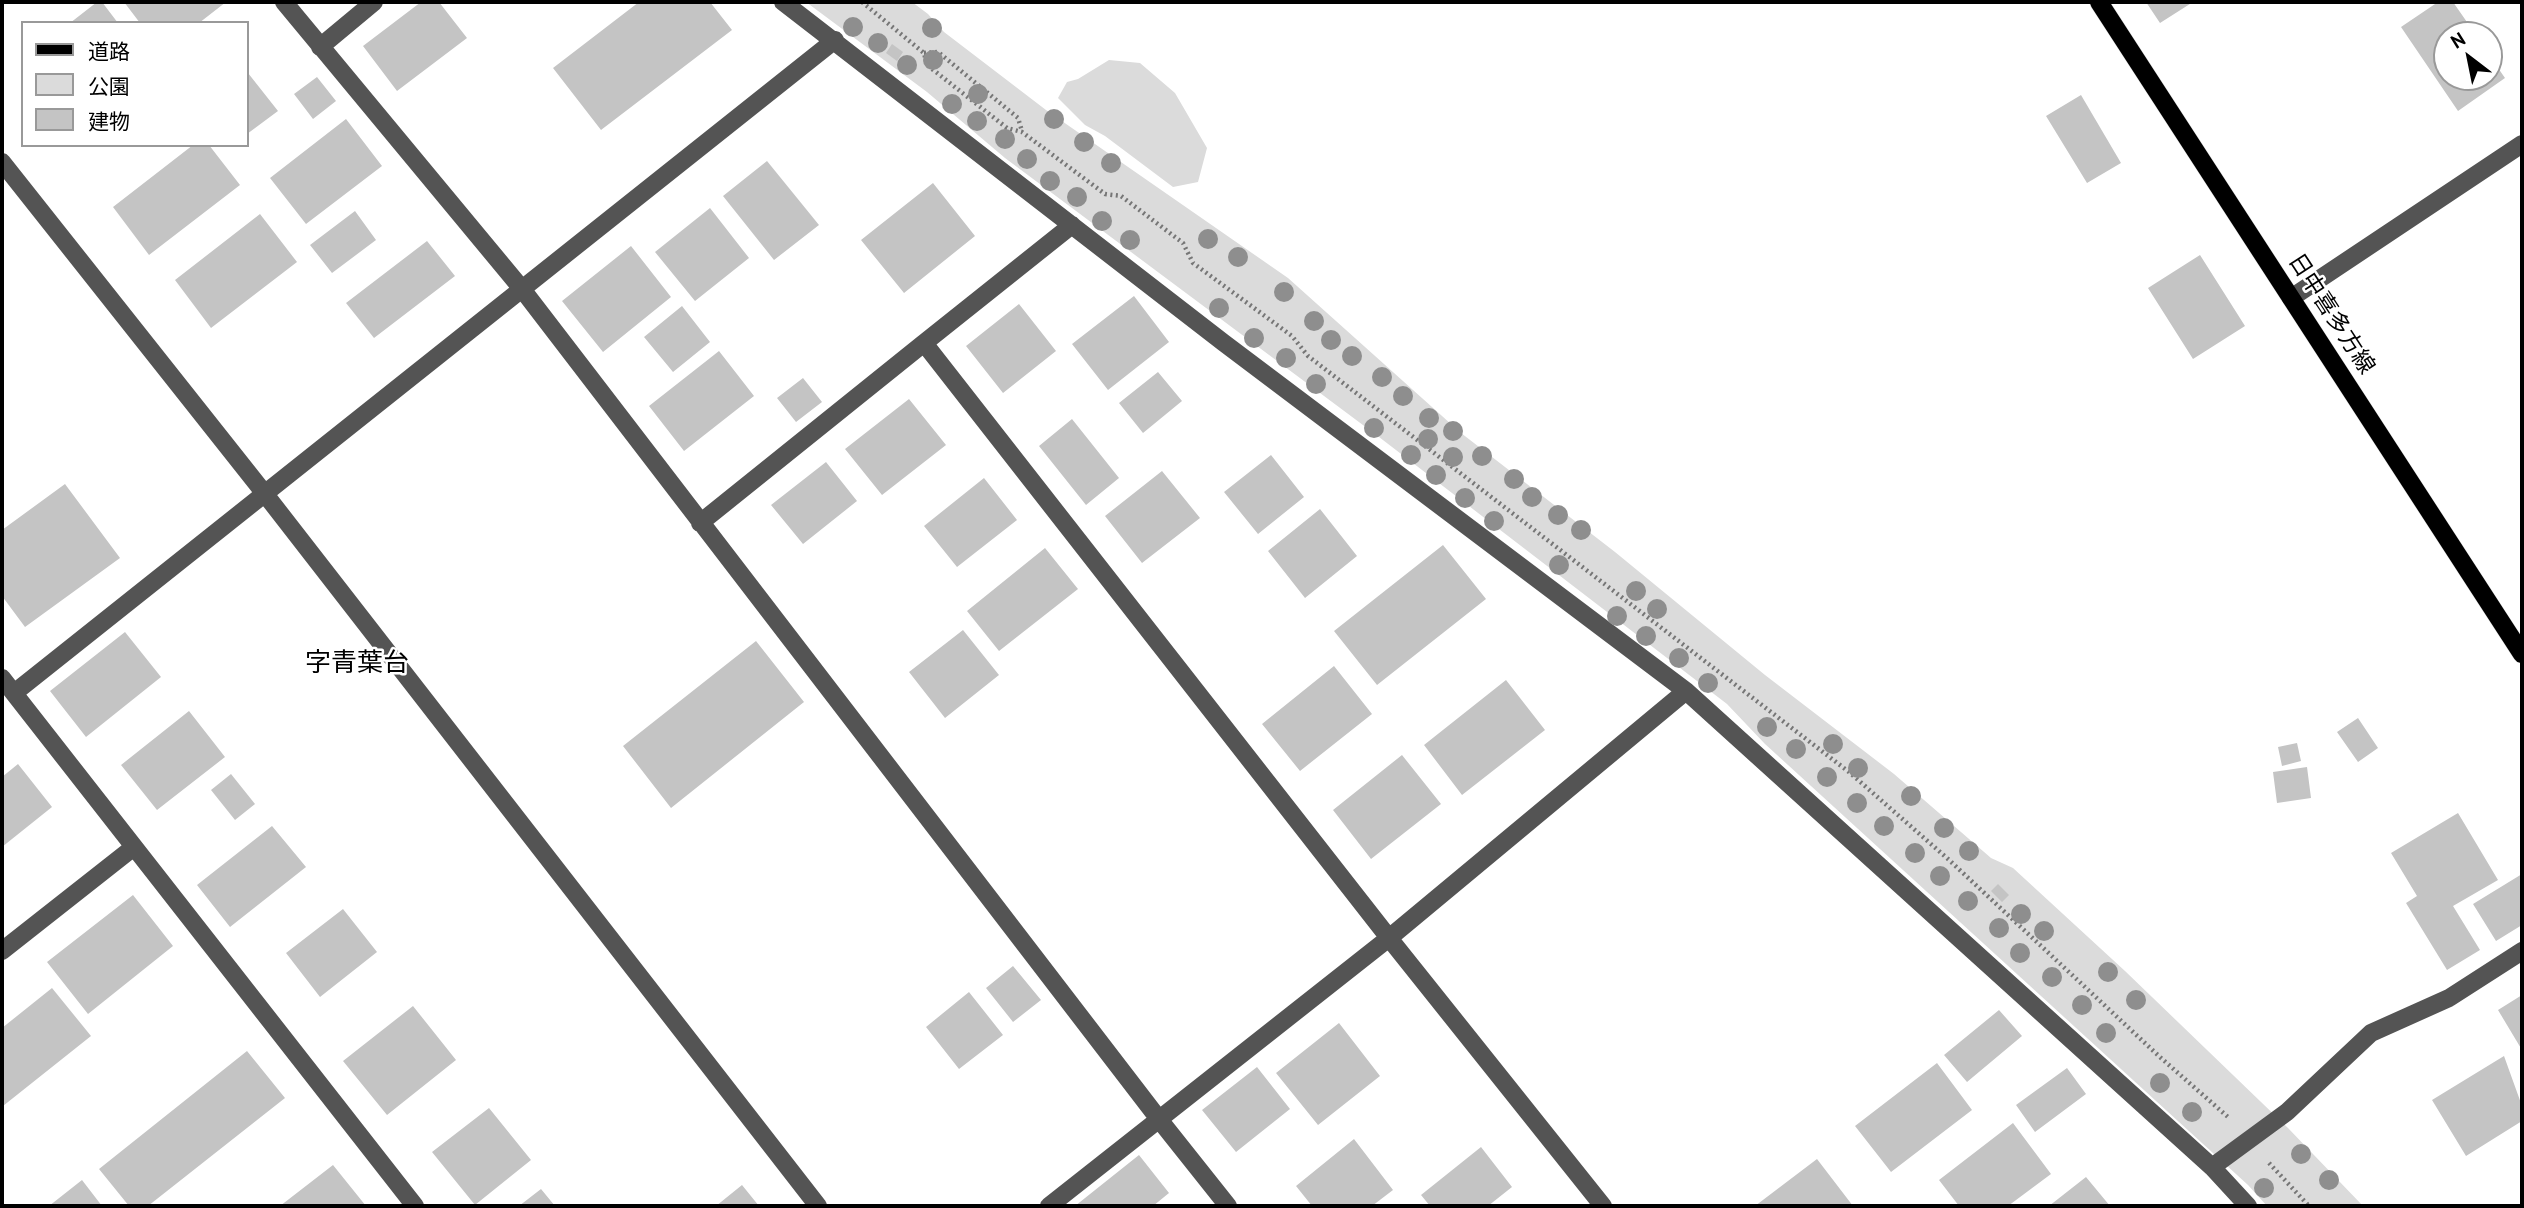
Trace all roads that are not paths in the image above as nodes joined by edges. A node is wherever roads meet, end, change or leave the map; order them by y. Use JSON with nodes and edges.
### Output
{"nodes":[{"id":1,"x":284,"y":2,"type":"edge"},
{"id":2,"x":374,"y":2,"type":"edge"},
{"id":3,"x":783,"y":2,"type":"edge"},
{"id":4,"x":2099,"y":2,"type":"edge"},
{"id":5,"x":835,"y":40,"type":"junction"},
{"id":6,"x":320,"y":47,"type":"junction"},
{"id":7,"x":2522,"y":144,"type":"edge"},
{"id":8,"x":2,"y":162,"type":"edge"},
{"id":9,"x":1072,"y":225,"type":"junction"},
{"id":10,"x":522,"y":289,"type":"junction"},
{"id":11,"x":2291,"y":298,"type":"junction"},
{"id":12,"x":924,"y":343,"type":"junction"},
{"id":13,"x":265,"y":494,"type":"junction"},
{"id":14,"x":700,"y":523,"type":"junction"},
{"id":15,"x":2522,"y":653,"type":"edge"},
{"id":16,"x":2,"y":678,"type":"edge"},
{"id":17,"x":1686,"y":691,"type":"junction"},
{"id":18,"x":14,"y":693,"type":"junction"},
{"id":19,"x":134,"y":847,"type":"junction"},
{"id":20,"x":1389,"y":939,"type":"junction"},
{"id":21,"x":2,"y":951,"type":"edge"},
{"id":22,"x":2522,"y":951,"type":"edge"},
{"id":23,"x":1158,"y":1118,"type":"junction"},
{"id":24,"x":2212,"y":1167,"type":"junction"},
{"id":25,"x":415,"y":1206,"type":"edge"},
{"id":26,"x":818,"y":1206,"type":"edge"},
{"id":27,"x":1049,"y":1206,"type":"edge"},
{"id":28,"x":1228,"y":1206,"type":"edge"},
{"id":29,"x":1603,"y":1206,"type":"edge"},
{"id":30,"x":2248,"y":1206,"type":"edge"}],
"edges":[{"from":1,"to":6,"type":"street"},
{"from":2,"to":6,"type":"street"},
{"from":3,"to":5,"type":"street"},
{"from":4,"to":11,"type":"main road","name":"日中喜多方線"},
{"from":5,"to":9,"type":"street"},
{"from":5,"to":10,"type":"street"},
{"from":6,"to":10,"type":"street"},
{"from":7,"to":11,"type":"street"},
{"from":8,"to":13,"type":"street"},
{"from":9,"to":12,"type":"street"},
{"from":9,"to":17,"type":"street"},
{"from":10,"to":13,"type":"street"},
{"from":10,"to":14,"type":"street"},
{"from":11,"to":15,"type":"main road","name":"日中喜多方線"},
{"from":12,"to":14,"type":"street"},
{"from":12,"to":20,"type":"street"},
{"from":13,"to":18,"type":"street"},
{"from":13,"to":26,"type":"street"},
{"from":14,"to":23,"type":"street"},
{"from":16,"to":18,"type":"street"},
{"from":17,"to":20,"type":"street"},
{"from":17,"to":24,"type":"street"},
{"from":18,"to":19,"type":"street"},
{"from":19,"to":21,"type":"street"},
{"from":19,"to":25,"type":"street"},
{"from":20,"to":23,"type":"street"},
{"from":20,"to":29,"type":"street"},
{"from":22,"to":24,"type":"street"},
{"from":23,"to":27,"type":"street"},
{"from":23,"to":28,"type":"street"},
{"from":24,"to":30,"type":"street"}]}
